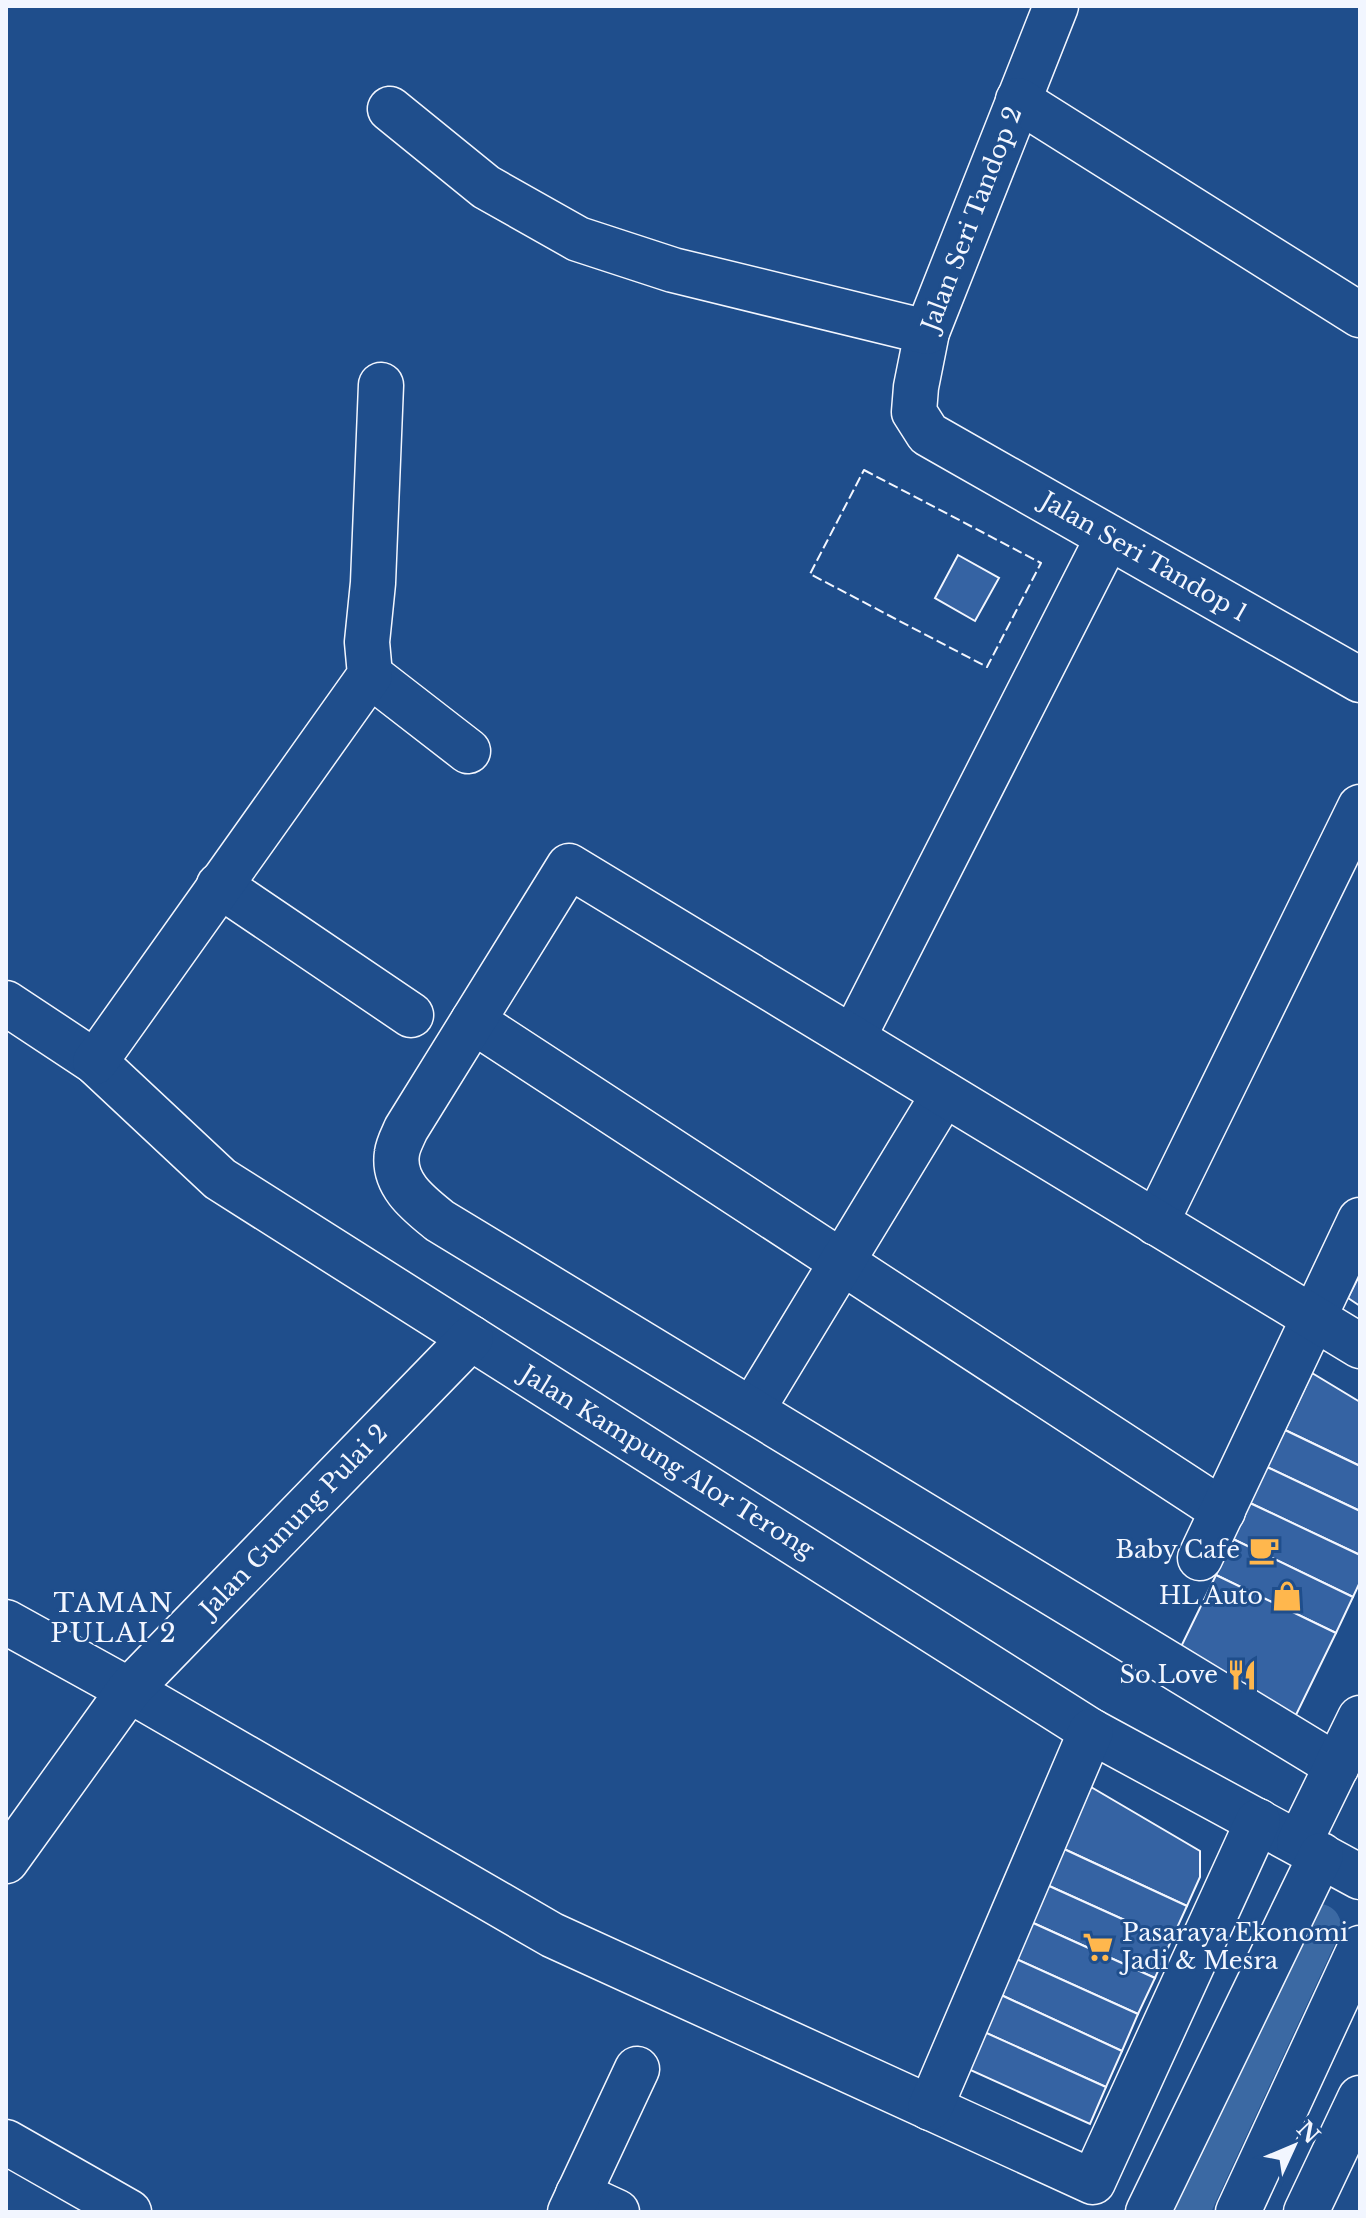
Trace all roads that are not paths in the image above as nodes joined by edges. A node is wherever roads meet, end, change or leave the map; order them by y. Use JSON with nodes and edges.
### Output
{"nodes":[{"id":1,"x":1056,"y":6,"type":"edge"},
{"id":2,"x":1018,"y":100,"type":"junction"},
{"id":3,"x":390,"y":109,"type":"dead end"},
{"id":4,"x":1360,"y":315,"type":"edge"},
{"id":5,"x":927,"y":332,"type":"junction"},
{"id":6,"x":381,"y":385,"type":"dead end"},
{"id":7,"x":928,"y":434,"type":"joint"},
{"id":8,"x":1108,"y":537,"type":"junction"},
{"id":9,"x":370,"y":675,"type":"junction"},
{"id":10,"x":1360,"y":680,"type":"edge"},
{"id":11,"x":468,"y":751,"type":"dead end"},
{"id":12,"x":1360,"y":807,"type":"edge"},
{"id":13,"x":219,"y":885,"type":"junction"},
{"id":14,"x":6,"y":1003,"type":"edge"},
{"id":15,"x":411,"y":1015,"type":"dead end"},
{"id":16,"x":473,"y":1021,"type":"junction"},
{"id":17,"x":853,"y":1038,"type":"junction"},
{"id":18,"x":95,"y":1062,"type":"junction"},
{"id":19,"x":944,"y":1094,"type":"junction"},
{"id":20,"x":1360,"y":1220,"type":"edge"},
{"id":21,"x":1156,"y":1223,"type":"junction"},
{"id":22,"x":842,"y":1262,"type":"junction"},
{"id":23,"x":1313,"y":1317,"type":"junction"},
{"id":24,"x":471,"y":1338,"type":"junction"},
{"id":25,"x":1360,"y":1346,"type":"edge"},
{"id":26,"x":752,"y":1410,"type":"junction"},
{"id":27,"x":1223,"y":1511,"type":"junction"},
{"id":28,"x":1200,"y":1558,"type":"dead end"},
{"id":29,"x":6,"y":1622,"type":"edge"},
{"id":30,"x":129,"y":1690,"type":"junction"},
{"id":31,"x":1360,"y":1718,"type":"edge"},
{"id":32,"x":1091,"y":1731,"type":"junction"},
{"id":33,"x":1337,"y":1766,"type":"junction"},
{"id":34,"x":1258,"y":1821,"type":"junction"},
{"id":35,"x":1310,"y":1849,"type":"junction"},
{"id":36,"x":6,"y":1861,"type":"edge"},
{"id":37,"x":1360,"y":1877,"type":"edge"},
{"id":38,"x":1360,"y":1948,"type":"edge"},
{"id":39,"x":637,"y":2069,"type":"dead end"},
{"id":40,"x":1359,"y":2102,"type":"edge"},
{"id":41,"x":930,"y":2108,"type":"junction"},
{"id":42,"x":6,"y":2142,"type":"edge"},
{"id":43,"x":574,"y":2203,"type":"edge"},
{"id":44,"x":129,"y":2212,"type":"edge"},
{"id":45,"x":617,"y":2212,"type":"edge"},
{"id":46,"x":1148,"y":2212,"type":"edge"},
{"id":47,"x":1238,"y":2212,"type":"edge"},
{"id":48,"x":1306,"y":2212,"type":"edge"}],
"edges":[{"from":1,"to":2,"type":"street","name":"Jalan Seri Tandop 2"},
{"from":2,"to":4,"type":"street"},
{"from":2,"to":5,"type":"street","name":"Jalan Seri Tandop 2"},
{"from":3,"to":5,"type":"street"},
{"from":5,"to":7,"type":"street","name":"Jalan Seri Tandop 2"},
{"from":6,"to":9,"type":"street"},
{"from":7,"to":8,"type":"street","name":"Jalan Seri Tandop 1"},
{"from":8,"to":10,"type":"street","name":"Jalan Seri Tandop 1"},
{"from":8,"to":17,"type":"street"},
{"from":9,"to":11,"type":"street"},
{"from":9,"to":13,"type":"street"},
{"from":12,"to":21,"type":"street"},
{"from":13,"to":15,"type":"street"},
{"from":13,"to":18,"type":"street"},
{"from":14,"to":18,"type":"street","name":"Jalan Kampung Alor Terong"},
{"from":16,"to":17,"type":"street"},
{"from":16,"to":22,"type":"street"},
{"from":16,"to":26,"type":"street"},
{"from":17,"to":19,"type":"street"},
{"from":18,"to":24,"type":"street","name":"Jalan Kampung Alor Terong"},
{"from":19,"to":21,"type":"street"},
{"from":19,"to":22,"type":"street"},
{"from":20,"to":23,"type":"street"},
{"from":21,"to":23,"type":"street"},
{"from":22,"to":26,"type":"street"},
{"from":22,"to":27,"type":"street"},
{"from":23,"to":25,"type":"street"},
{"from":23,"to":27,"type":"street"},
{"from":24,"to":30,"type":"street","name":"Jalan Gunung Pulai 2"},
{"from":24,"to":32,"type":"street","name":"Jalan Kampung Alor Terong"},
{"from":26,"to":33,"type":"street"},
{"from":27,"to":28,"type":"street"},
{"from":29,"to":30,"type":"street"},
{"from":30,"to":36,"type":"street","name":"Jalan Gunung Pulai 2"},
{"from":30,"to":41,"type":"street"},
{"from":31,"to":33,"type":"street"},
{"from":32,"to":34,"type":"street","name":"Jalan Kampung Alor Terong"},
{"from":32,"to":41,"type":"street"},
{"from":33,"to":35,"type":"street"},
{"from":34,"to":35,"type":"street","name":"Jalan Kampung Alor Terong"},
{"from":34,"to":41,"type":"street"},
{"from":35,"to":37,"type":"street","name":"Jalan Kampung Alor Terong"},
{"from":35,"to":46,"type":"street"},
{"from":38,"to":47,"type":"street"},
{"from":39,"to":43,"type":"street"},
{"from":40,"to":48,"type":"street"},
{"from":42,"to":44,"type":"street"},
{"from":43,"to":45,"type":"street"}]}
